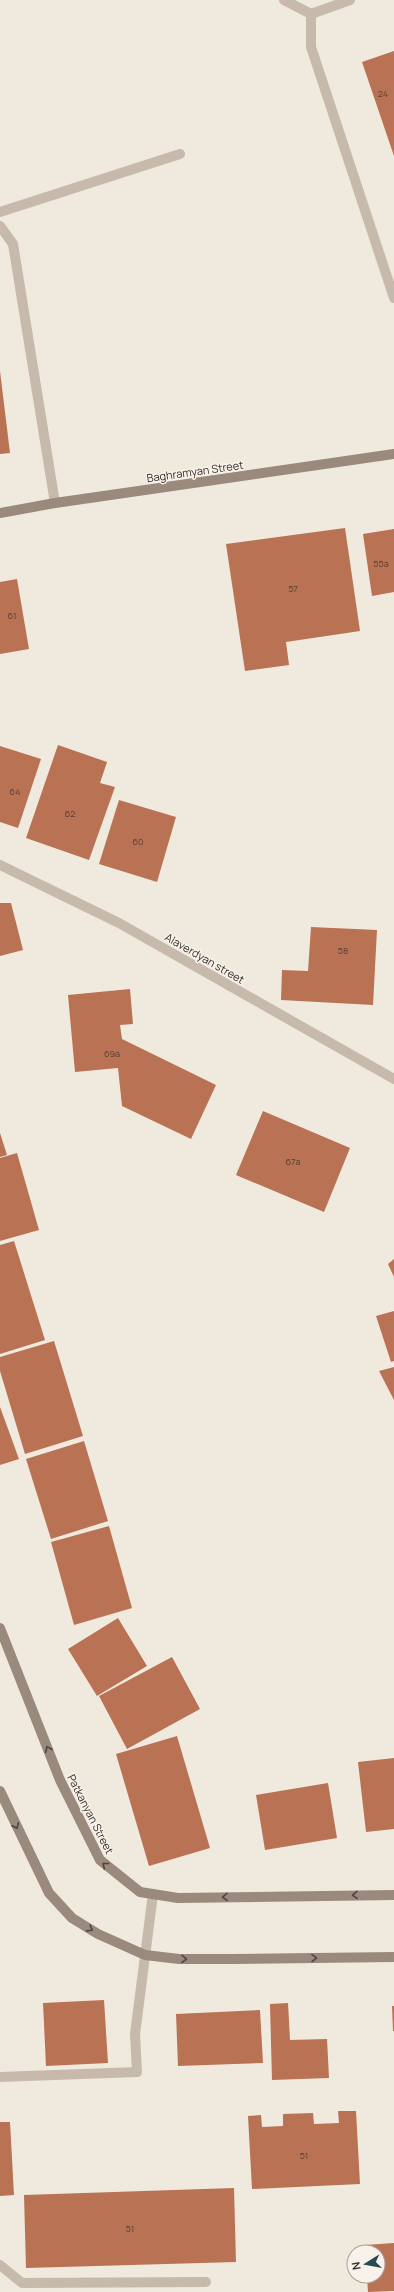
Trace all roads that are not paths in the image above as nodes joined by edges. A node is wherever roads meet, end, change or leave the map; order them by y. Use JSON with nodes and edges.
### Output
{"nodes":[{"id":1,"x":284,"y":0,"type":"edge"},
{"id":2,"x":350,"y":0,"type":"edge"},
{"id":3,"x":311,"y":14,"type":"junction"},
{"id":4,"x":180,"y":154,"type":"dead end"},
{"id":5,"x":0,"y":212,"type":"edge"},
{"id":6,"x":0,"y":226,"type":"edge"},
{"id":7,"x":394,"y":298,"type":"edge"},
{"id":8,"x":394,"y":454,"type":"edge"},
{"id":9,"x":55,"y":503,"type":"junction"},
{"id":10,"x":0,"y":513,"type":"edge"},
{"id":11,"x":0,"y":865,"type":"edge"},
{"id":12,"x":394,"y":1080,"type":"edge"},
{"id":13,"x":0,"y":1628,"type":"edge"},
{"id":14,"x":0,"y":1791,"type":"edge"},
{"id":15,"x":153,"y":1894,"type":"junction"},
{"id":16,"x":394,"y":1895,"type":"edge"},
{"id":17,"x":145,"y":1955,"type":"junction"},
{"id":18,"x":394,"y":1957,"type":"edge"},
{"id":19,"x":0,"y":2077,"type":"edge"},
{"id":20,"x":0,"y":2265,"type":"edge"},
{"id":21,"x":206,"y":2282,"type":"dead end"}],
"edges":[{"from":1,"to":3,"type":"street"},
{"from":2,"to":3,"type":"street"},
{"from":3,"to":7,"type":"street"},
{"from":4,"to":5,"type":"street"},
{"from":6,"to":9,"type":"street"},
{"from":8,"to":9,"type":"main road","name":"Baghramyan Street"},
{"from":9,"to":10,"type":"main road","name":"Baghramyan Street"},
{"from":11,"to":12,"type":"street","name":"Alaverdyan street"},
{"from":15,"to":13,"type":"main road","name":"Patkanyan Street","one_way":true},
{"from":14,"to":17,"type":"main road","one_way":true},
{"from":16,"to":15,"type":"main road","name":"Patkanyan Street","one_way":true},
{"from":15,"to":17,"type":"street"},
{"from":17,"to":18,"type":"main road","one_way":true},
{"from":17,"to":19,"type":"street"},
{"from":20,"to":21,"type":"street"}]}
